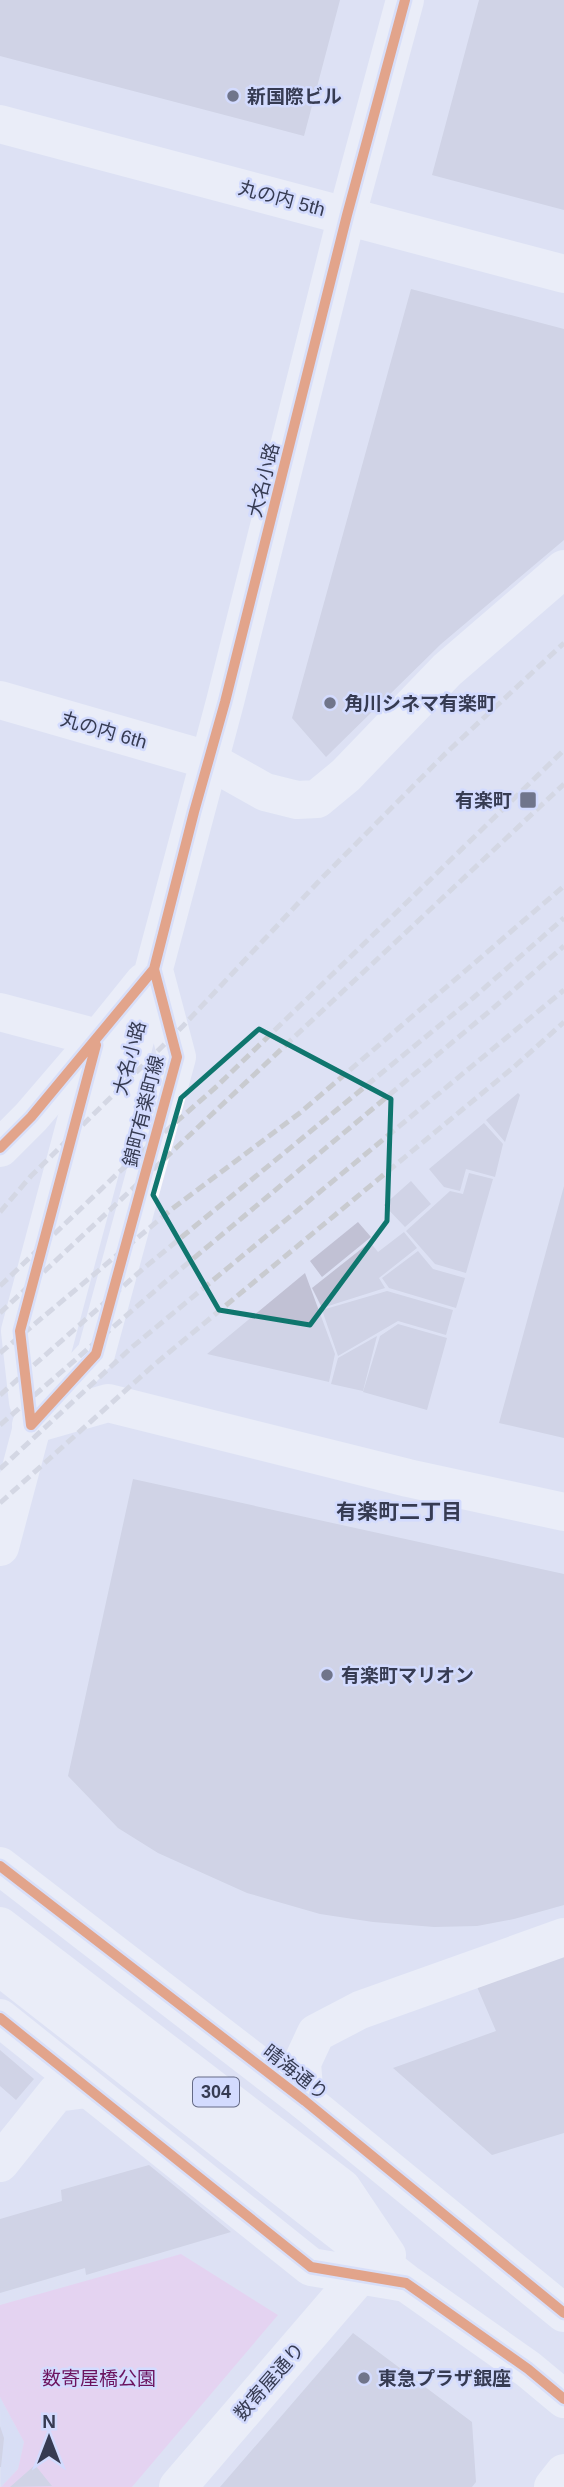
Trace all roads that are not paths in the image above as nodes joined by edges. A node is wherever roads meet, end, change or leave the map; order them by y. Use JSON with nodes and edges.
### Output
{"nodes":[{"id":1,"x":405,"y":0,"type":"edge"},
{"id":2,"x":0,"y":124,"type":"edge"},
{"id":3,"x":346,"y":215,"type":"junction"},
{"id":4,"x":564,"y":274,"type":"edge"},
{"id":5,"x":564,"y":569,"type":"edge"},
{"id":6,"x":0,"y":700,"type":"edge"},
{"id":7,"x":208,"y":760,"type":"junction"},
{"id":8,"x":154,"y":969,"type":"junction"},
{"id":9,"x":0,"y":1012,"type":"edge"},
{"id":10,"x":115,"y":1043,"type":"junction"},
{"id":11,"x":0,"y":1148,"type":"edge"},
{"id":12,"x":31,"y":1425,"type":"junction"},
{"id":13,"x":564,"y":1512,"type":"edge"},
{"id":14,"x":0,"y":1547,"type":"edge"},
{"id":15,"x":0,"y":1866,"type":"edge"},
{"id":16,"x":0,"y":1926,"type":"edge"},
{"id":17,"x":564,"y":1937,"type":"edge"},
{"id":18,"x":0,"y":1967,"type":"edge"},
{"id":19,"x":0,"y":2018,"type":"edge"},
{"id":20,"x":87,"y":2090,"type":"junction"},
{"id":21,"x":305,"y":2101,"type":"junction"},
{"id":22,"x":0,"y":2163,"type":"edge"},
{"id":23,"x":360,"y":2275,"type":"junction"},
{"id":24,"x":406,"y":2283,"type":"junction"},
{"id":25,"x":564,"y":2314,"type":"edge"},
{"id":26,"x":564,"y":2399,"type":"edge"},
{"id":27,"x":564,"y":2473,"type":"edge"},
{"id":28,"x":178,"y":2487,"type":"edge"},
{"id":29,"x":554,"y":2487,"type":"edge"}],
"edges":[{"from":1,"to":3,"type":"main road","name":"大名小路"},
{"from":2,"to":3,"type":"main road","name":"丸の内 5th"},
{"from":3,"to":4,"type":"main road","name":"丸の内 5th"},
{"from":3,"to":7,"type":"main road","name":"大名小路"},
{"from":5,"to":7,"type":"main road","name":"丸の内 6th"},
{"from":6,"to":7,"type":"main road","name":"丸の内 6th"},
{"from":7,"to":8,"type":"main road","name":"大名小路"},
{"from":8,"to":10,"type":"main road","name":"大名小路"},
{"from":8,"to":12,"type":"main road","name":"錦町有楽町線"},
{"from":9,"to":10,"type":"main road"},
{"from":10,"to":11,"type":"main road"},
{"from":10,"to":12,"type":"main road","name":"大名小路"},
{"from":12,"to":13,"type":"main road"},
{"from":12,"to":14,"type":"main road","name":"大名小路"},
{"from":15,"to":21,"type":"main road","name":"晴海通り","number":"304"},
{"from":16,"to":24,"type":"main road","number":"304"},
{"from":17,"to":21,"type":"main road"},
{"from":18,"to":24,"type":"main road","number":"304"},
{"from":19,"to":20,"type":"main road","number":"304"},
{"from":20,"to":22,"type":"main road"},
{"from":20,"to":23,"type":"main road","number":"304"},
{"from":21,"to":25,"type":"main road","name":"晴海通り","number":"304"},
{"from":23,"to":24,"type":"main road","number":"304"},
{"from":23,"to":28,"type":"main road","name":"数寄屋通り"},
{"from":24,"to":26,"type":"main road","number":"304"},
{"from":27,"to":29,"type":"main road"}]}
